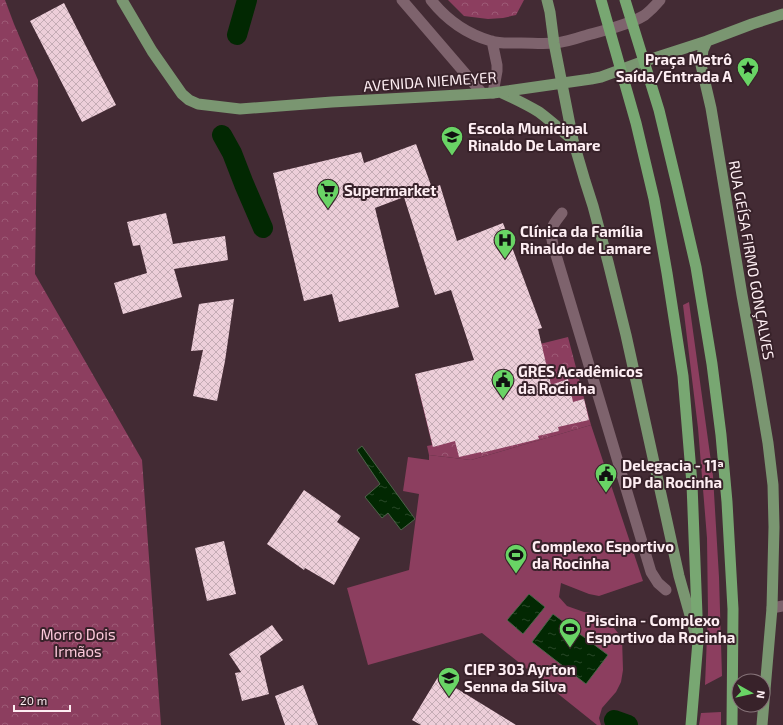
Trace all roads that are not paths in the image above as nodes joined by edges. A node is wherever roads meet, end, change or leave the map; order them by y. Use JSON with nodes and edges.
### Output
{"nodes":[{"id":1,"x":122,"y":0,"type":"edge"},
{"id":2,"x":402,"y":0,"type":"edge"},
{"id":3,"x":431,"y":0,"type":"edge"},
{"id":4,"x":547,"y":0,"type":"edge"},
{"id":5,"x":601,"y":0,"type":"edge"},
{"id":6,"x":625,"y":0,"type":"edge"},
{"id":7,"x":660,"y":0,"type":"edge"},
{"id":8,"x":783,"y":14,"type":"edge"},
{"id":9,"x":492,"y":41,"type":"junction"},
{"id":10,"x":707,"y":41,"type":"junction"},
{"id":11,"x":554,"y":43,"type":"junction"},
{"id":12,"x":562,"y":83,"type":"junction"},
{"id":13,"x":492,"y":93,"type":"junction"},
{"id":14,"x":573,"y":140,"type":"junction"},
{"id":15,"x":562,"y":213,"type":"dead end"},
{"id":16,"x":666,"y":590,"type":"dead end"},
{"id":17,"x":778,"y":607,"type":"edge"},
{"id":18,"x":698,"y":641,"type":"junction"},
{"id":19,"x":691,"y":725,"type":"edge"},
{"id":20,"x":732,"y":725,"type":"edge"},
{"id":21,"x":762,"y":725,"type":"edge"}],
"edges":[{"from":1,"to":13,"type":"main road","name":"AVENIDA NIEMEYER"},
{"from":2,"to":13,"type":"street"},
{"from":3,"to":9,"type":"street"},
{"from":4,"to":11,"type":"main road"},
{"from":5,"to":18,"type":"highway"},
{"from":6,"to":20,"type":"highway"},
{"from":7,"to":11,"type":"street"},
{"from":8,"to":10,"type":"main road","name":"AVENIDA NIEMEYER"},
{"from":9,"to":11,"type":"street"},
{"from":9,"to":13,"type":"street"},
{"from":10,"to":12,"type":"main road","name":"AVENIDA NIEMEYER"},
{"from":10,"to":17,"type":"main road","name":"RUA GEÍSA FIRMO GONÇALVES"},
{"from":11,"to":12,"type":"main road"},
{"from":12,"to":13,"type":"main road","name":"AVENIDA NIEMEYER"},
{"from":12,"to":14,"type":"main road"},
{"from":13,"to":14,"type":"main road"},
{"from":14,"to":18,"type":"main road"},
{"from":15,"to":16,"type":"street"},
{"from":17,"to":21,"type":"main road","name":"RUA GEÍSA FIRMO GONÇALVES"},
{"from":18,"to":19,"type":"highway"}]}
